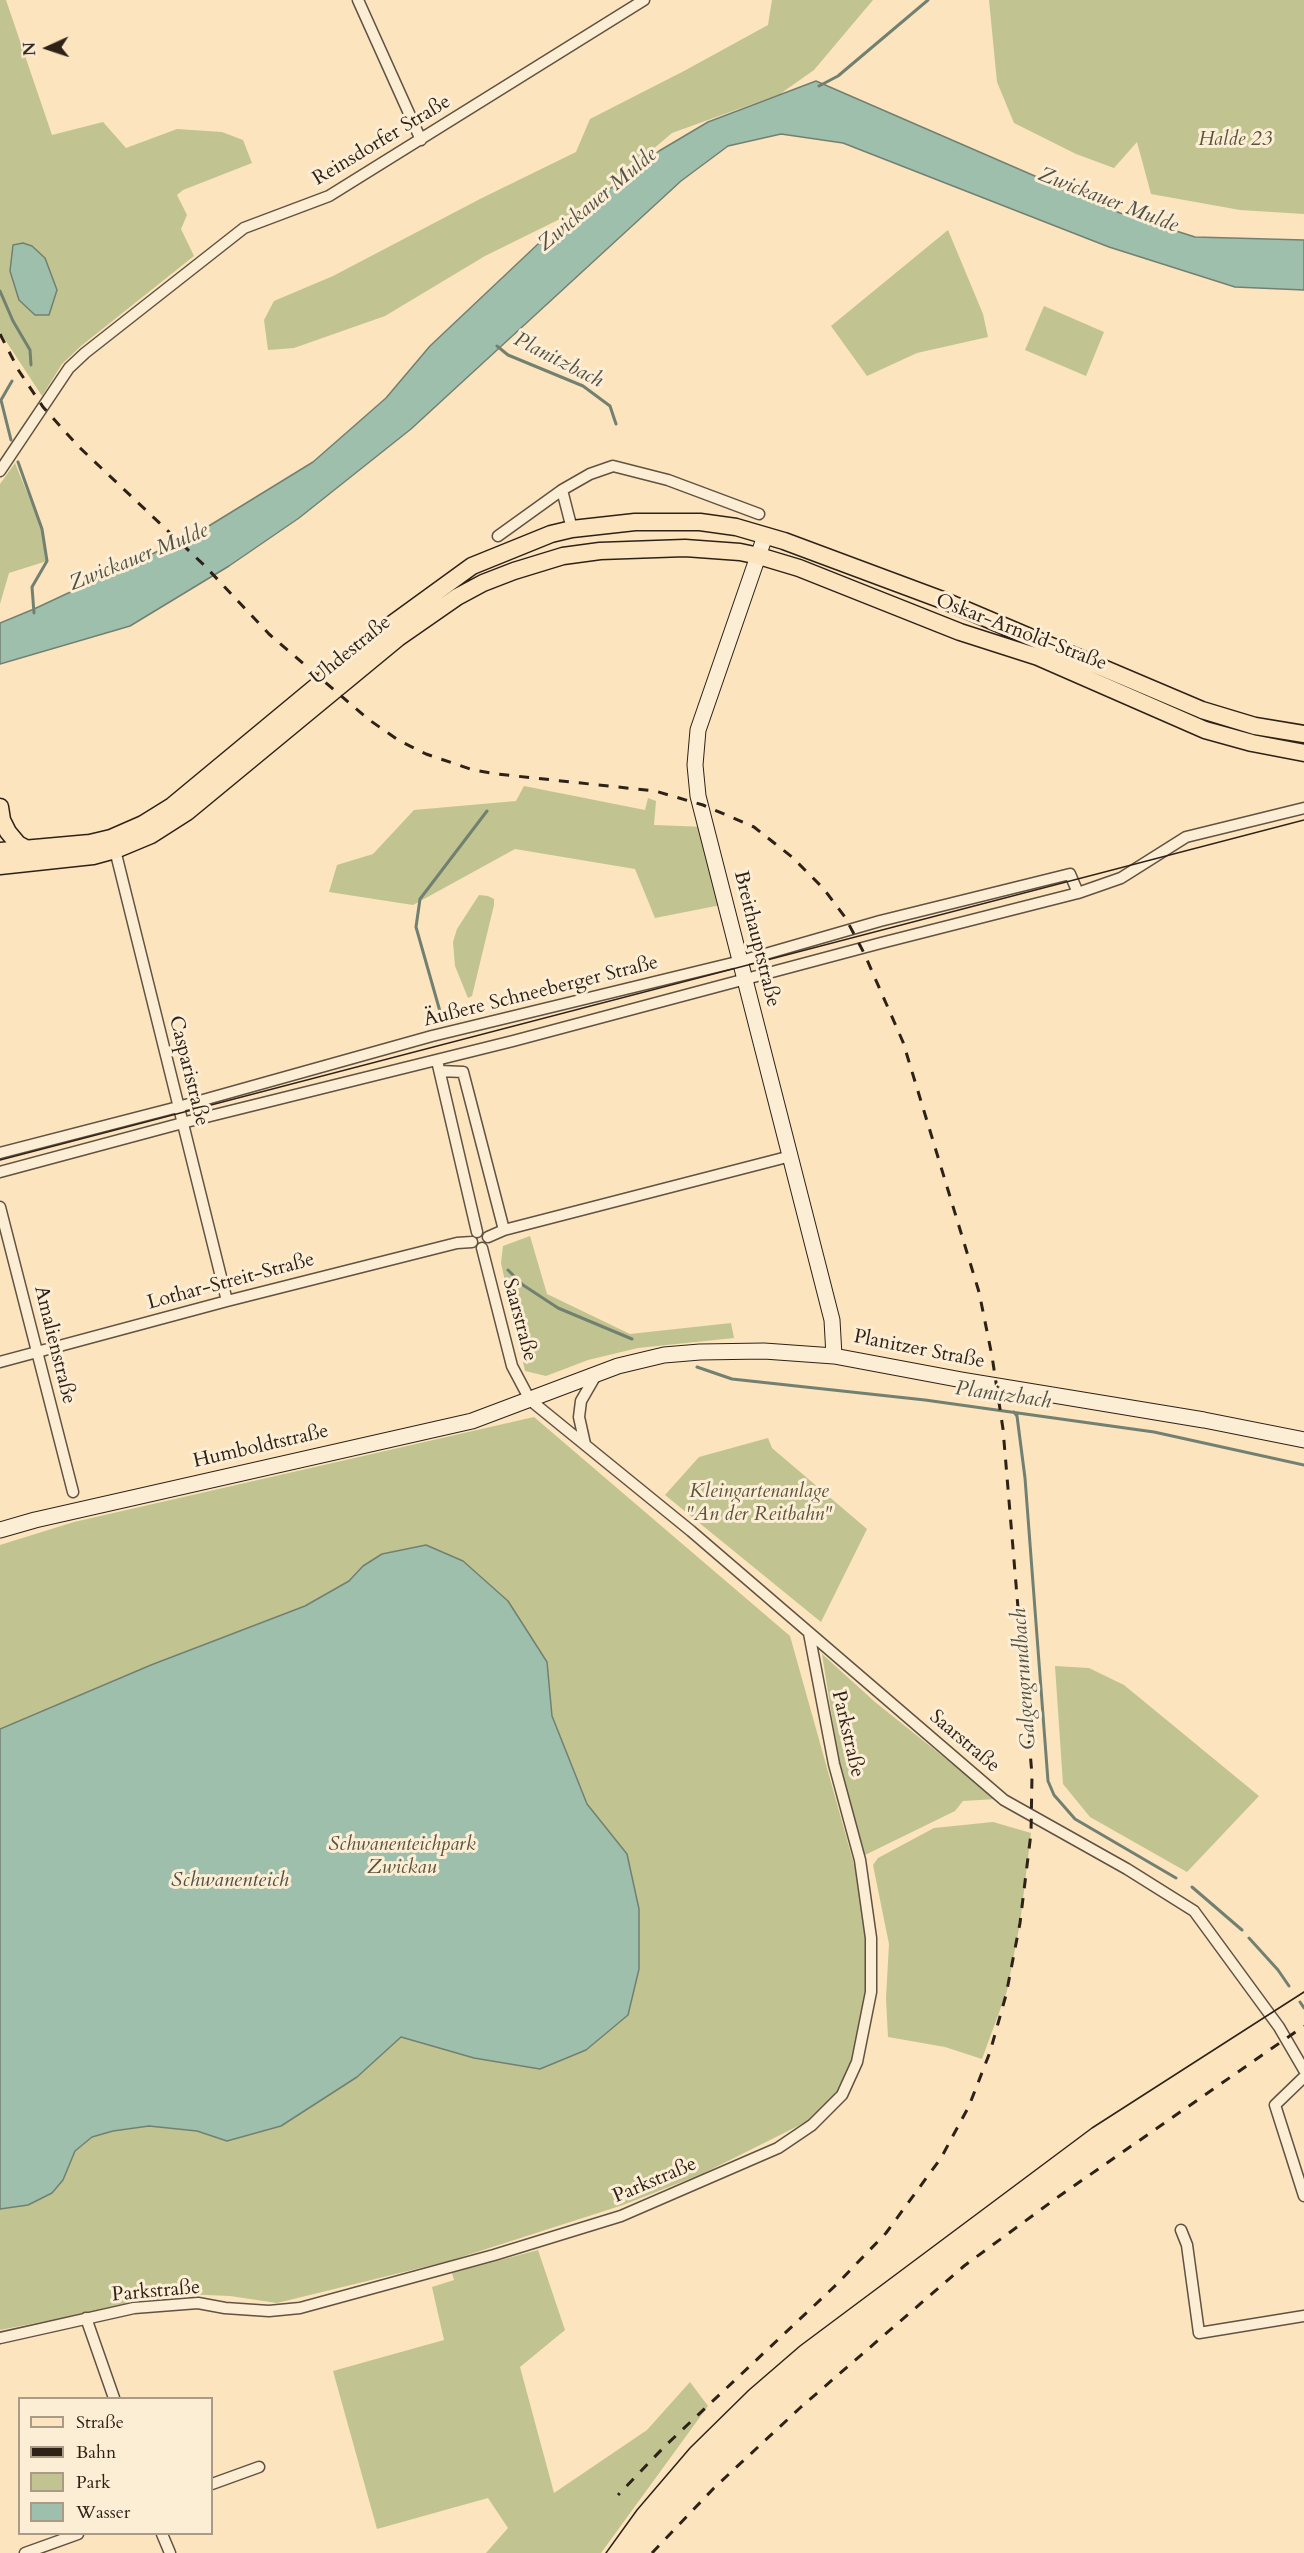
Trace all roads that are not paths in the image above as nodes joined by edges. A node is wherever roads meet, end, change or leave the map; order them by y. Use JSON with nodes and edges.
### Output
{"nodes":[{"id":1,"x":358,"y":0,"type":"edge"},
{"id":2,"x":644,"y":0,"type":"edge"},
{"id":3,"x":421,"y":140,"type":"junction"},
{"id":4,"x":0,"y":471,"type":"edge"},
{"id":5,"x":562,"y":490,"type":"junction"},
{"id":6,"x":759,"y":514,"type":"dead end"},
{"id":7,"x":572,"y":530,"type":"junction"},
{"id":8,"x":498,"y":536,"type":"dead end"},
{"id":9,"x":765,"y":536,"type":"junction"},
{"id":10,"x":759,"y":556,"type":"junction"},
{"id":11,"x":1304,"y":734,"type":"edge"},
{"id":12,"x":1304,"y":753,"type":"edge"},
{"id":13,"x":1304,"y":808,"type":"edge"},
{"id":14,"x":1,"y":817,"type":"edge"},
{"id":15,"x":29,"y":850,"type":"junction"},
{"id":16,"x":115,"y":850,"type":"junction"},
{"id":17,"x":0,"y":851,"type":"edge"},
{"id":18,"x":0,"y":866,"type":"edge"},
{"id":19,"x":1078,"y":893,"type":"junction"},
{"id":20,"x":741,"y":961,"type":"junction"},
{"id":21,"x":745,"y":979,"type":"junction"},
{"id":22,"x":438,"y":1066,"type":"junction"},
{"id":23,"x":178,"y":1107,"type":"junction"},
{"id":24,"x":183,"y":1123,"type":"junction"},
{"id":25,"x":0,"y":1153,"type":"edge"},
{"id":26,"x":791,"y":1156,"type":"junction"},
{"id":27,"x":0,"y":1172,"type":"edge"},
{"id":28,"x":0,"y":1207,"type":"edge"},
{"id":29,"x":504,"y":1230,"type":"junction"},
{"id":30,"x":477,"y":1232,"type":"junction"},
{"id":31,"x":488,"y":1237,"type":"junction"},
{"id":32,"x":472,"y":1242,"type":"junction"},
{"id":33,"x":482,"y":1248,"type":"junction"},
{"id":34,"x":227,"y":1301,"type":"junction"},
{"id":35,"x":36,"y":1352,"type":"junction"},
{"id":36,"x":834,"y":1356,"type":"junction"},
{"id":37,"x":0,"y":1362,"type":"edge"},
{"id":38,"x":597,"y":1373,"type":"junction"},
{"id":39,"x":530,"y":1400,"type":"junction"},
{"id":40,"x":1304,"y":1440,"type":"edge"},
{"id":41,"x":585,"y":1444,"type":"junction"},
{"id":42,"x":73,"y":1492,"type":"dead end"},
{"id":43,"x":0,"y":1530,"type":"edge"},
{"id":44,"x":808,"y":1633,"type":"junction"},
{"id":45,"x":1304,"y":2070,"type":"edge"},
{"id":46,"x":1304,"y":2077,"type":"edge"},
{"id":47,"x":1304,"y":2196,"type":"edge"},
{"id":48,"x":1181,"y":2230,"type":"dead end"},
{"id":49,"x":1304,"y":2316,"type":"edge"},
{"id":50,"x":86,"y":2318,"type":"junction"},
{"id":51,"x":0,"y":2338,"type":"edge"},
{"id":52,"x":114,"y":2397,"type":"edge"},
{"id":53,"x":259,"y":2467,"type":"dead end"},
{"id":54,"x":213,"y":2484,"type":"edge"},
{"id":55,"x":75,"y":2535,"type":"edge"},
{"id":56,"x":162,"y":2535,"type":"edge"},
{"id":57,"x":25,"y":2553,"type":"edge"},
{"id":58,"x":170,"y":2553,"type":"edge"}],
"edges":[{"from":1,"to":3,"type":"street"},
{"from":2,"to":3,"type":"street","name":"Reinsdorfer Straße"},
{"from":3,"to":4,"type":"street","name":"Reinsdorfer Straße"},
{"from":5,"to":6,"type":"street"},
{"from":5,"to":7,"type":"street"},
{"from":5,"to":8,"type":"street"},
{"from":7,"to":9,"type":"main road","name":"Uhdestraße"},
{"from":7,"to":15,"type":"main road","name":"Uhdestraße"},
{"from":9,"to":10,"type":"main road","name":"Breithauptstraße"},
{"from":9,"to":11,"type":"main road","name":"Oskar-Arnold-Straße"},
{"from":10,"to":12,"type":"main road","name":"Oskar-Arnold-Straße"},
{"from":10,"to":16,"type":"main road","name":"Uhdestraße"},
{"from":10,"to":20,"type":"main road","name":"Breithauptstraße"},
{"from":13,"to":19,"type":"street","name":"Äußere Schneeberger Straße"},
{"from":14,"to":15,"type":"main road"},
{"from":15,"to":17,"type":"main road","name":"Uhdestraße"},
{"from":16,"to":18,"type":"main road","name":"Uhdestraße"},
{"from":16,"to":23,"type":"street","name":"Casparistraße"},
{"from":19,"to":20,"type":"street","name":"Äußere Schneeberger Straße"},
{"from":19,"to":21,"type":"street","name":"Äußere Schneeberger Straße"},
{"from":20,"to":21,"type":"main road","name":"Breithauptstraße"},
{"from":20,"to":23,"type":"street","name":"Äußere Schneeberger Straße"},
{"from":21,"to":22,"type":"street","name":"Äußere Schneeberger Straße"},
{"from":21,"to":26,"type":"main road","name":"Breithauptstraße"},
{"from":22,"to":24,"type":"street","name":"Äußere Schneeberger Straße"},
{"from":22,"to":29,"type":"street"},
{"from":22,"to":30,"type":"street"},
{"from":23,"to":24,"type":"street","name":"Casparistraße"},
{"from":23,"to":25,"type":"street","name":"Äußere Schneeberger Straße"},
{"from":24,"to":27,"type":"street","name":"Äußere Schneeberger Straße"},
{"from":24,"to":34,"type":"street","name":"Casparistraße"},
{"from":26,"to":29,"type":"street"},
{"from":26,"to":36,"type":"main road","name":"Breithauptstraße"},
{"from":28,"to":35,"type":"street","name":"Amalienstraße"},
{"from":29,"to":31,"type":"street"},
{"from":30,"to":31,"type":"street"},
{"from":30,"to":32,"type":"street"},
{"from":31,"to":33,"type":"street"},
{"from":32,"to":33,"type":"street"},
{"from":32,"to":34,"type":"street","name":"Lothar-Streit-Straße"},
{"from":33,"to":39,"type":"street","name":"Saarstraße"},
{"from":34,"to":35,"type":"street","name":"Lothar-Streit-Straße"},
{"from":35,"to":37,"type":"street","name":"Lothar-Streit-Straße"},
{"from":35,"to":42,"type":"street","name":"Amalienstraße"},
{"from":36,"to":38,"type":"main road","name":"Planitzer Straße"},
{"from":36,"to":40,"type":"main road","name":"Planitzer Straße"},
{"from":38,"to":39,"type":"main road","name":"Planitzer Straße"},
{"from":38,"to":41,"type":"street"},
{"from":39,"to":41,"type":"street","name":"Saarstraße"},
{"from":39,"to":43,"type":"main road","name":"Humboldtstraße"},
{"from":41,"to":44,"type":"street","name":"Saarstraße"},
{"from":44,"to":45,"type":"street","name":"Saarstraße"},
{"from":44,"to":50,"type":"street","name":"Parkstraße"},
{"from":46,"to":47,"type":"street"},
{"from":48,"to":49,"type":"street"},
{"from":50,"to":51,"type":"street","name":"Parkstraße"},
{"from":50,"to":52,"type":"street"},
{"from":53,"to":54,"type":"street"},
{"from":55,"to":57,"type":"street"},
{"from":56,"to":58,"type":"street"}]}
